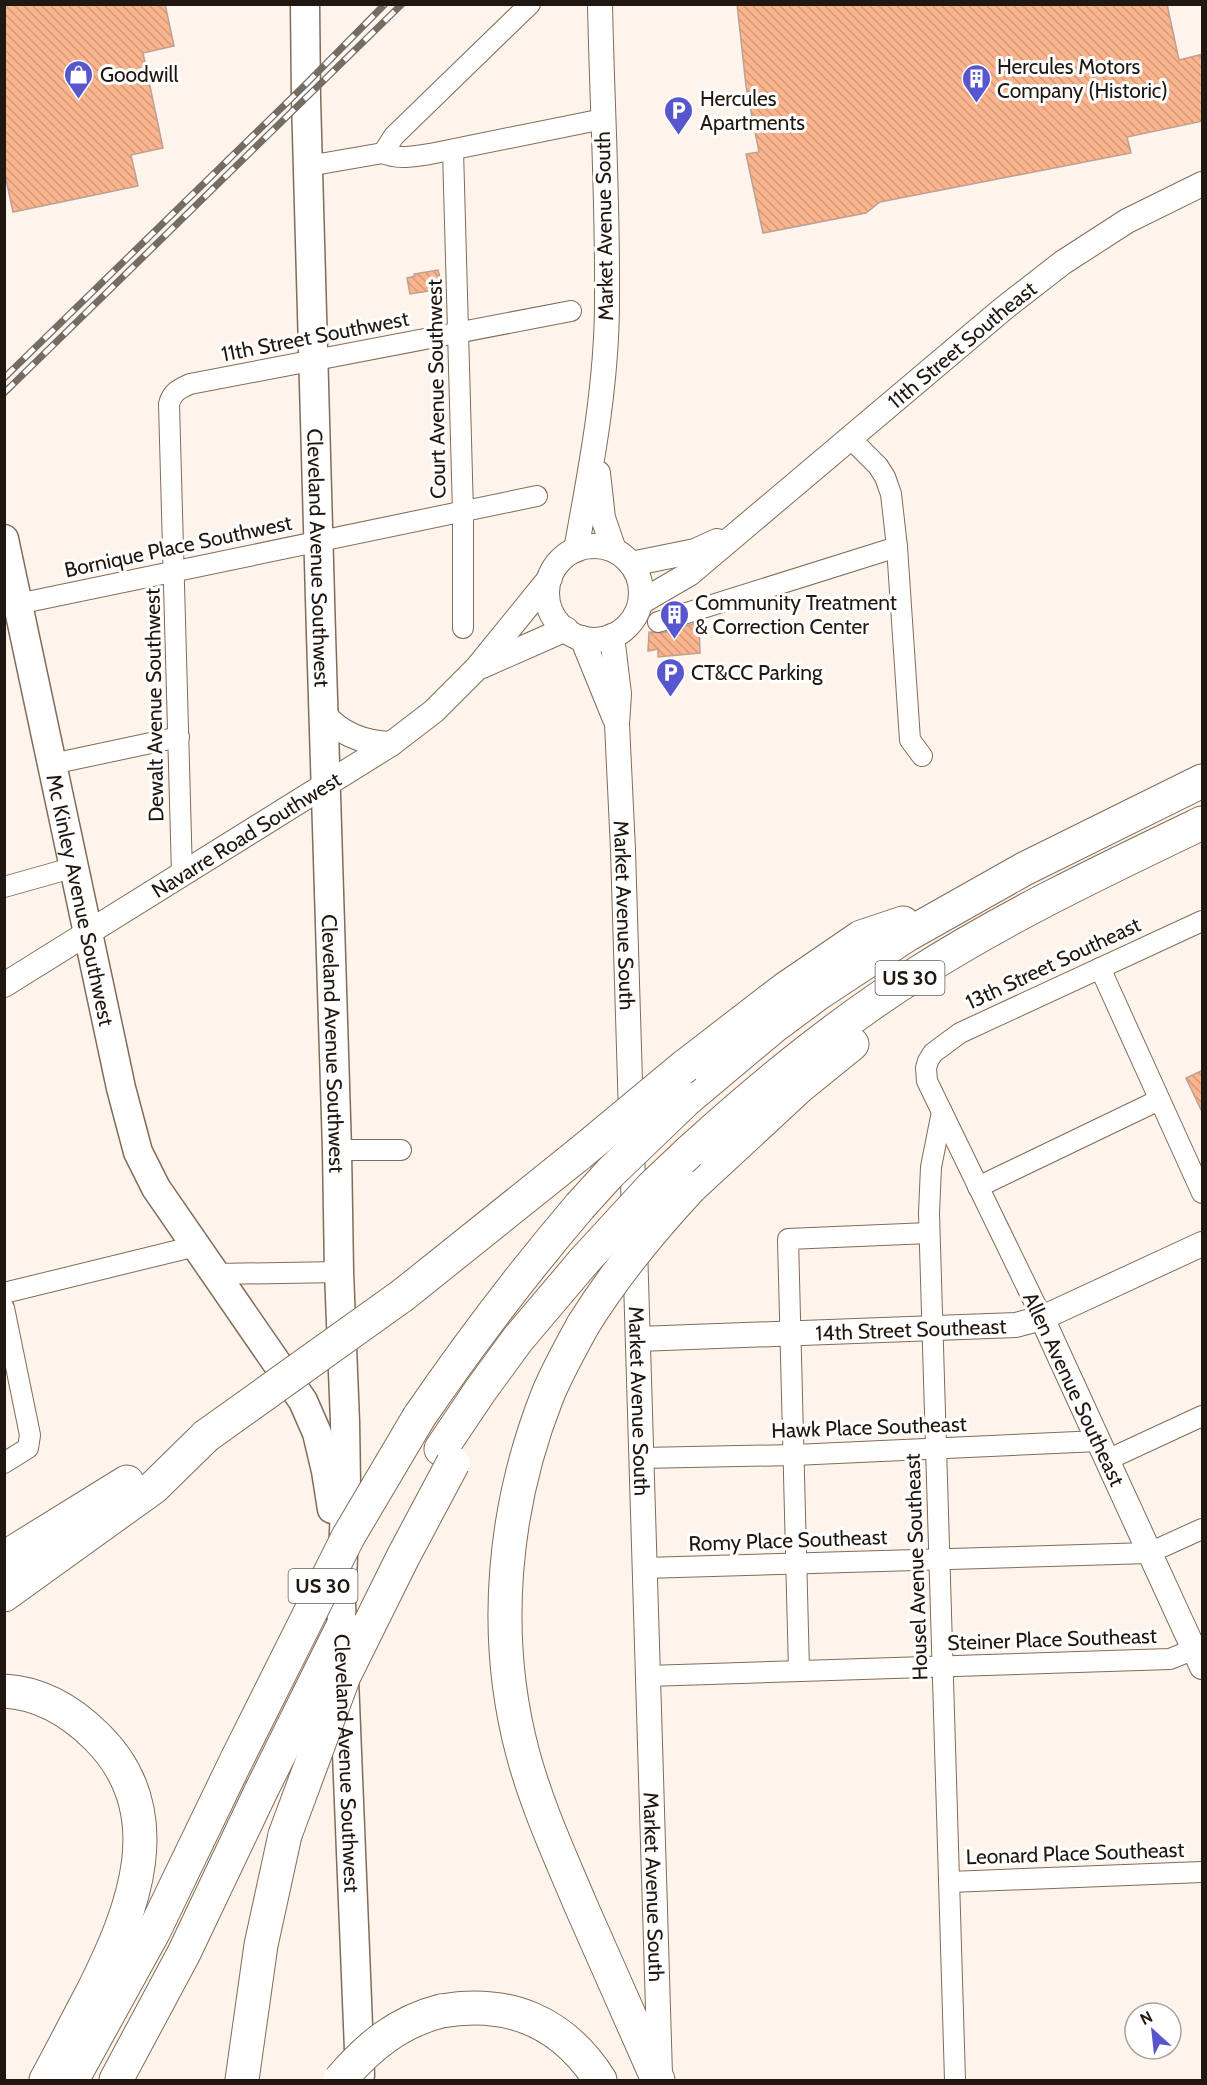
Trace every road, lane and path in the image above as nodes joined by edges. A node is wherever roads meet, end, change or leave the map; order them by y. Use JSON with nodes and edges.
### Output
{"nodes":[{"id":1,"x":305,"y":4,"type":"edge"},
{"id":2,"x":530,"y":4,"type":"edge"},
{"id":3,"x":600,"y":4,"type":"edge"},
{"id":4,"x":603,"y":119,"type":"junction"},
{"id":5,"x":453,"y":150,"type":"junction"},
{"id":6,"x":383,"y":153,"type":"junction"},
{"id":7,"x":308,"y":166,"type":"junction"},
{"id":8,"x":1203,"y":184,"type":"edge"},
{"id":9,"x":572,"y":311,"type":"dead end"},
{"id":10,"x":458,"y":333,"type":"junction"},
{"id":11,"x":313,"y":360,"type":"junction"},
{"id":12,"x":174,"y":393,"type":"joint"},
{"id":13,"x":850,"y":438,"type":"junction"},
{"id":14,"x":595,"y":446,"type":"junction"},
{"id":15,"x":537,"y":496,"type":"dead end"},
{"id":16,"x":463,"y":512,"type":"junction"},
{"id":17,"x":738,"y":531,"type":"junction"},
{"id":18,"x":4,"y":539,"type":"edge"},
{"id":19,"x":319,"y":542,"type":"junction"},
{"id":20,"x":897,"y":547,"type":"junction"},
{"id":21,"x":576,"y":550,"type":"junction"},
{"id":22,"x":622,"y":557,"type":"junction"},
{"id":23,"x":175,"y":571,"type":"junction"},
{"id":24,"x":550,"y":578,"type":"junction"},
{"id":25,"x":640,"y":602,"type":"junction"},
{"id":26,"x":11,"y":605,"type":"edge"},
{"id":27,"x":658,"y":622,"type":"dead end"},
{"id":28,"x":463,"y":628,"type":"dead end"},
{"id":29,"x":574,"y":634,"type":"junction"},
{"id":30,"x":612,"y":636,"type":"junction"},
{"id":31,"x":477,"y":668,"type":"junction"},
{"id":32,"x":324,"y":714,"type":"junction"},
{"id":33,"x":617,"y":724,"type":"junction"},
{"id":34,"x":179,"y":737,"type":"junction"},
{"id":35,"x":390,"y":744,"type":"junction"},
{"id":36,"x":922,"y":756,"type":"dead end"},
{"id":37,"x":1203,"y":760,"type":"edge"},
{"id":38,"x":52,"y":764,"type":"junction"},
{"id":39,"x":1203,"y":781,"type":"edge"},
{"id":40,"x":326,"y":784,"type":"junction"},
{"id":41,"x":1140,"y":811,"type":"junction"},
{"id":42,"x":1203,"y":823,"type":"edge"},
{"id":43,"x":1157,"y":845,"type":"junction"},
{"id":44,"x":75,"y":867,"type":"junction"},
{"id":45,"x":182,"y":874,"type":"junction"},
{"id":46,"x":4,"y":886,"type":"edge"},
{"id":47,"x":956,"y":906,"type":"junction"},
{"id":48,"x":1203,"y":921,"type":"edge"},
{"id":49,"x":88,"y":934,"type":"junction"},
{"id":50,"x":1100,"y":968,"type":"junction"},
{"id":51,"x":4,"y":985,"type":"edge"},
{"id":52,"x":1159,"y":1100,"type":"junction"},
{"id":53,"x":942,"y":1112,"type":"junction"},
{"id":54,"x":337,"y":1150,"type":"junction"},
{"id":55,"x":401,"y":1150,"type":"dead end"},
{"id":56,"x":978,"y":1187,"type":"junction"},
{"id":57,"x":1203,"y":1193,"type":"edge"},
{"id":58,"x":929,"y":1233,"type":"junction"},
{"id":59,"x":1203,"y":1244,"type":"edge"},
{"id":60,"x":196,"y":1246,"type":"junction"},
{"id":61,"x":339,"y":1272,"type":"junction"},
{"id":62,"x":216,"y":1274,"type":"junction"},
{"id":63,"x":4,"y":1293,"type":"edge"},
{"id":64,"x":4,"y":1308,"type":"edge"},
{"id":65,"x":1042,"y":1318,"type":"junction"},
{"id":66,"x":933,"y":1329,"type":"junction"},
{"id":67,"x":790,"y":1334,"type":"junction"},
{"id":68,"x":638,"y":1339,"type":"junction"},
{"id":69,"x":1203,"y":1416,"type":"edge"},
{"id":70,"x":206,"y":1436,"type":"junction"},
{"id":71,"x":937,"y":1448,"type":"junction"},
{"id":72,"x":1103,"y":1451,"type":"junction"},
{"id":73,"x":794,"y":1455,"type":"junction"},
{"id":74,"x":447,"y":1456,"type":"junction"},
{"id":75,"x":641,"y":1458,"type":"junction"},
{"id":76,"x":4,"y":1463,"type":"edge"},
{"id":77,"x":1203,"y":1529,"type":"edge"},
{"id":78,"x":1149,"y":1553,"type":"junction"},
{"id":79,"x":4,"y":1558,"type":"edge"},
{"id":80,"x":940,"y":1559,"type":"junction"},
{"id":81,"x":796,"y":1564,"type":"junction"},
{"id":82,"x":644,"y":1568,"type":"junction"},
{"id":83,"x":4,"y":1595,"type":"edge"},
{"id":84,"x":340,"y":1604,"type":"junction"},
{"id":85,"x":1200,"y":1654,"type":"edge"},
{"id":86,"x":943,"y":1667,"type":"junction"},
{"id":87,"x":799,"y":1671,"type":"junction"},
{"id":88,"x":648,"y":1676,"type":"junction"},
{"id":89,"x":4,"y":1691,"type":"edge"},
{"id":90,"x":1203,"y":1872,"type":"edge"},
{"id":91,"x":950,"y":1882,"type":"junction"},
{"id":92,"x":80,"y":2043,"type":"junction"},
{"id":93,"x":122,"y":2070,"type":"edge"},
{"id":94,"x":46,"y":2080,"type":"edge"},
{"id":95,"x":72,"y":2080,"type":"edge"},
{"id":96,"x":242,"y":2080,"type":"edge"},
{"id":97,"x":340,"y":2080,"type":"edge"},
{"id":98,"x":360,"y":2080,"type":"edge"},
{"id":99,"x":600,"y":2080,"type":"edge"},
{"id":100,"x":659,"y":2080,"type":"edge"},
{"id":101,"x":955,"y":2080,"type":"edge"}],
"edges":[{"from":1,"to":7,"type":"main road","name":"Cleveland Avenue Southwest"},
{"from":2,"to":6,"type":"street"},
{"from":3,"to":4,"type":"street","name":"Market Avenue South"},
{"from":4,"to":5,"type":"street"},
{"from":4,"to":14,"type":"street","name":"Market Avenue South"},
{"from":5,"to":6,"type":"street"},
{"from":5,"to":10,"type":"street","name":"Court Avenue Southwest"},
{"from":6,"to":7,"type":"street"},
{"from":7,"to":11,"type":"main road","name":"Cleveland Avenue Southwest"},
{"from":8,"to":13,"type":"street","name":"11th Street Southeast"},
{"from":9,"to":10,"type":"street","name":"11th Street Southwest"},
{"from":10,"to":11,"type":"street","name":"11th Street Southwest"},
{"from":10,"to":16,"type":"street","name":"Court Avenue Southwest"},
{"from":11,"to":12,"type":"street","name":"11th Street Southwest"},
{"from":11,"to":19,"type":"main road","name":"Cleveland Avenue Southwest"},
{"from":12,"to":23,"type":"street","name":"Dewalt Avenue Southwest"},
{"from":13,"to":17,"type":"street","name":"11th Street Southeast"},
{"from":13,"to":20,"type":"street"},
{"from":14,"to":21,"type":"street","name":"Market Avenue South"},
{"from":14,"to":22,"type":"street","name":"Market Avenue South"},
{"from":15,"to":16,"type":"street","name":"Bornique Place Southwest"},
{"from":16,"to":19,"type":"street","name":"Bornique Place Southwest"},
{"from":16,"to":28,"type":"street","name":"Court Avenue Southwest"},
{"from":17,"to":22,"type":"street","name":"11th Street Southeast"},
{"from":17,"to":25,"type":"street","name":"11th Street Southeast"},
{"from":18,"to":26,"type":"main road","name":"Mc Kinley Avenue Southwest"},
{"from":19,"to":23,"type":"street","name":"Bornique Place Southwest"},
{"from":19,"to":32,"type":"main road","name":"Cleveland Avenue Southwest"},
{"from":20,"to":27,"type":"street"},
{"from":20,"to":36,"type":"street"},
{"from":21,"to":22,"type":"street"},
{"from":21,"to":24,"type":"street"},
{"from":22,"to":25,"type":"street"},
{"from":23,"to":26,"type":"street","name":"Bornique Place Southwest"},
{"from":23,"to":34,"type":"street","name":"Dewalt Avenue Southwest"},
{"from":24,"to":29,"type":"street"},
{"from":24,"to":31,"type":"street","name":"Navarre Road Southwest"},
{"from":25,"to":30,"type":"street"},
{"from":26,"to":38,"type":"main road","name":"Mc Kinley Avenue Southwest"},
{"from":29,"to":30,"type":"street"},
{"from":29,"to":31,"type":"street","name":"Navarre Road Southwest"},
{"from":29,"to":33,"type":"street","name":"Market Avenue South"},
{"from":30,"to":33,"type":"street","name":"Market Avenue South"},
{"from":31,"to":35,"type":"street","name":"Navarre Road Southwest"},
{"from":32,"to":35,"type":"street"},
{"from":32,"to":40,"type":"main road","name":"Cleveland Avenue Southwest"},
{"from":33,"to":68,"type":"street","name":"Market Avenue South"},
{"from":34,"to":38,"type":"street"},
{"from":34,"to":45,"type":"street","name":"Dewalt Avenue Southwest"},
{"from":35,"to":40,"type":"street","name":"Navarre Road Southwest"},
{"from":37,"to":41,"type":"highway"},
{"from":38,"to":44,"type":"main road","name":"Mc Kinley Avenue Southwest"},
{"from":39,"to":41,"type":"highway","number":"US 30"},
{"from":40,"to":45,"type":"street","name":"Navarre Road Southwest"},
{"from":40,"to":54,"type":"main road","name":"Cleveland Avenue Southwest"},
{"from":41,"to":47,"type":"highway","number":"US 30"},
{"from":42,"to":43,"type":"highway","number":"US 30"},
{"from":43,"to":74,"type":"highway","number":"US 30","bridge":true},
{"from":43,"to":100,"type":"highway","bridge":true},
{"from":44,"to":46,"type":"street"},
{"from":44,"to":49,"type":"main road","name":"Mc Kinley Avenue Southwest"},
{"from":45,"to":49,"type":"street","name":"Navarre Road Southwest"},
{"from":47,"to":70,"type":"highway","bridge":true},
{"from":47,"to":92,"type":"highway","number":"US 30","bridge":true},
{"from":48,"to":50,"type":"street","name":"13th Street Southeast"},
{"from":49,"to":51,"type":"street","name":"Navarre Road Southwest"},
{"from":49,"to":60,"type":"main road","name":"Mc Kinley Avenue Southwest"},
{"from":50,"to":52,"type":"street"},
{"from":50,"to":53,"type":"street","name":"13th Street Southeast"},
{"from":52,"to":56,"type":"street"},
{"from":52,"to":57,"type":"street"},
{"from":53,"to":56,"type":"street","name":"Allen Avenue Southeast"},
{"from":53,"to":58,"type":"street","name":"Housel Avenue Southeast"},
{"from":54,"to":55,"type":"street"},
{"from":54,"to":61,"type":"main road","name":"Cleveland Avenue Southwest"},
{"from":56,"to":65,"type":"street","name":"Allen Avenue Southeast"},
{"from":58,"to":66,"type":"street","name":"Housel Avenue Southeast"},
{"from":58,"to":67,"type":"street"},
{"from":59,"to":65,"type":"street","name":"14th Street Southeast"},
{"from":60,"to":62,"type":"main road","name":"Mc Kinley Avenue Southwest"},
{"from":60,"to":63,"type":"street"},
{"from":61,"to":62,"type":"street"},
{"from":61,"to":84,"type":"main road","name":"Cleveland Avenue Southwest"},
{"from":62,"to":84,"type":"main road","name":"Mc Kinley Avenue Southwest"},
{"from":64,"to":76,"type":"street"},
{"from":65,"to":66,"type":"street","name":"14th Street Southeast"},
{"from":65,"to":72,"type":"street","name":"Allen Avenue Southeast"},
{"from":66,"to":67,"type":"street","name":"14th Street Southeast"},
{"from":66,"to":71,"type":"street","name":"Housel Avenue Southeast"},
{"from":67,"to":68,"type":"street","name":"14th Street Southeast"},
{"from":67,"to":73,"type":"street"},
{"from":68,"to":75,"type":"street","name":"Market Avenue South"},
{"from":69,"to":72,"type":"street","name":"Hawk Place Southeast"},
{"from":70,"to":79,"type":"highway"},
{"from":70,"to":83,"type":"highway"},
{"from":71,"to":72,"type":"street","name":"Hawk Place Southeast"},
{"from":71,"to":73,"type":"street","name":"Hawk Place Southeast"},
{"from":71,"to":80,"type":"street","name":"Housel Avenue Southeast"},
{"from":72,"to":78,"type":"street","name":"Allen Avenue Southeast"},
{"from":73,"to":75,"type":"street","name":"Hawk Place Southeast"},
{"from":73,"to":81,"type":"street"},
{"from":74,"to":93,"type":"highway","number":"US 30","bridge":true},
{"from":74,"to":96,"type":"highway","bridge":true},
{"from":75,"to":82,"type":"street","name":"Market Avenue South"},
{"from":77,"to":78,"type":"street"},
{"from":78,"to":80,"type":"street","name":"Romy Place Southeast"},
{"from":78,"to":85,"type":"street","name":"Allen Avenue Southeast"},
{"from":80,"to":81,"type":"street","name":"Romy Place Southeast"},
{"from":80,"to":86,"type":"street","name":"Housel Avenue Southeast"},
{"from":81,"to":82,"type":"street","name":"Romy Place Southeast"},
{"from":81,"to":87,"type":"street"},
{"from":82,"to":88,"type":"street","name":"Market Avenue South"},
{"from":84,"to":98,"type":"main road","name":"Cleveland Avenue Southwest"},
{"from":85,"to":86,"type":"street","name":"Steiner Place Southeast"},
{"from":86,"to":87,"type":"street","name":"Steiner Place Southeast"},
{"from":86,"to":91,"type":"street","name":"Housel Avenue Southeast"},
{"from":87,"to":88,"type":"street","name":"Steiner Place Southeast"},
{"from":88,"to":100,"type":"street","name":"Market Avenue South"},
{"from":89,"to":92,"type":"highway"},
{"from":90,"to":91,"type":"street","name":"Leonard Place Southeast"},
{"from":91,"to":101,"type":"street","name":"Housel Avenue Southeast"},
{"from":92,"to":94,"type":"highway"},
{"from":92,"to":95,"type":"highway","number":"US 30"},
{"from":97,"to":99,"type":"highway","bridge":true}]}
